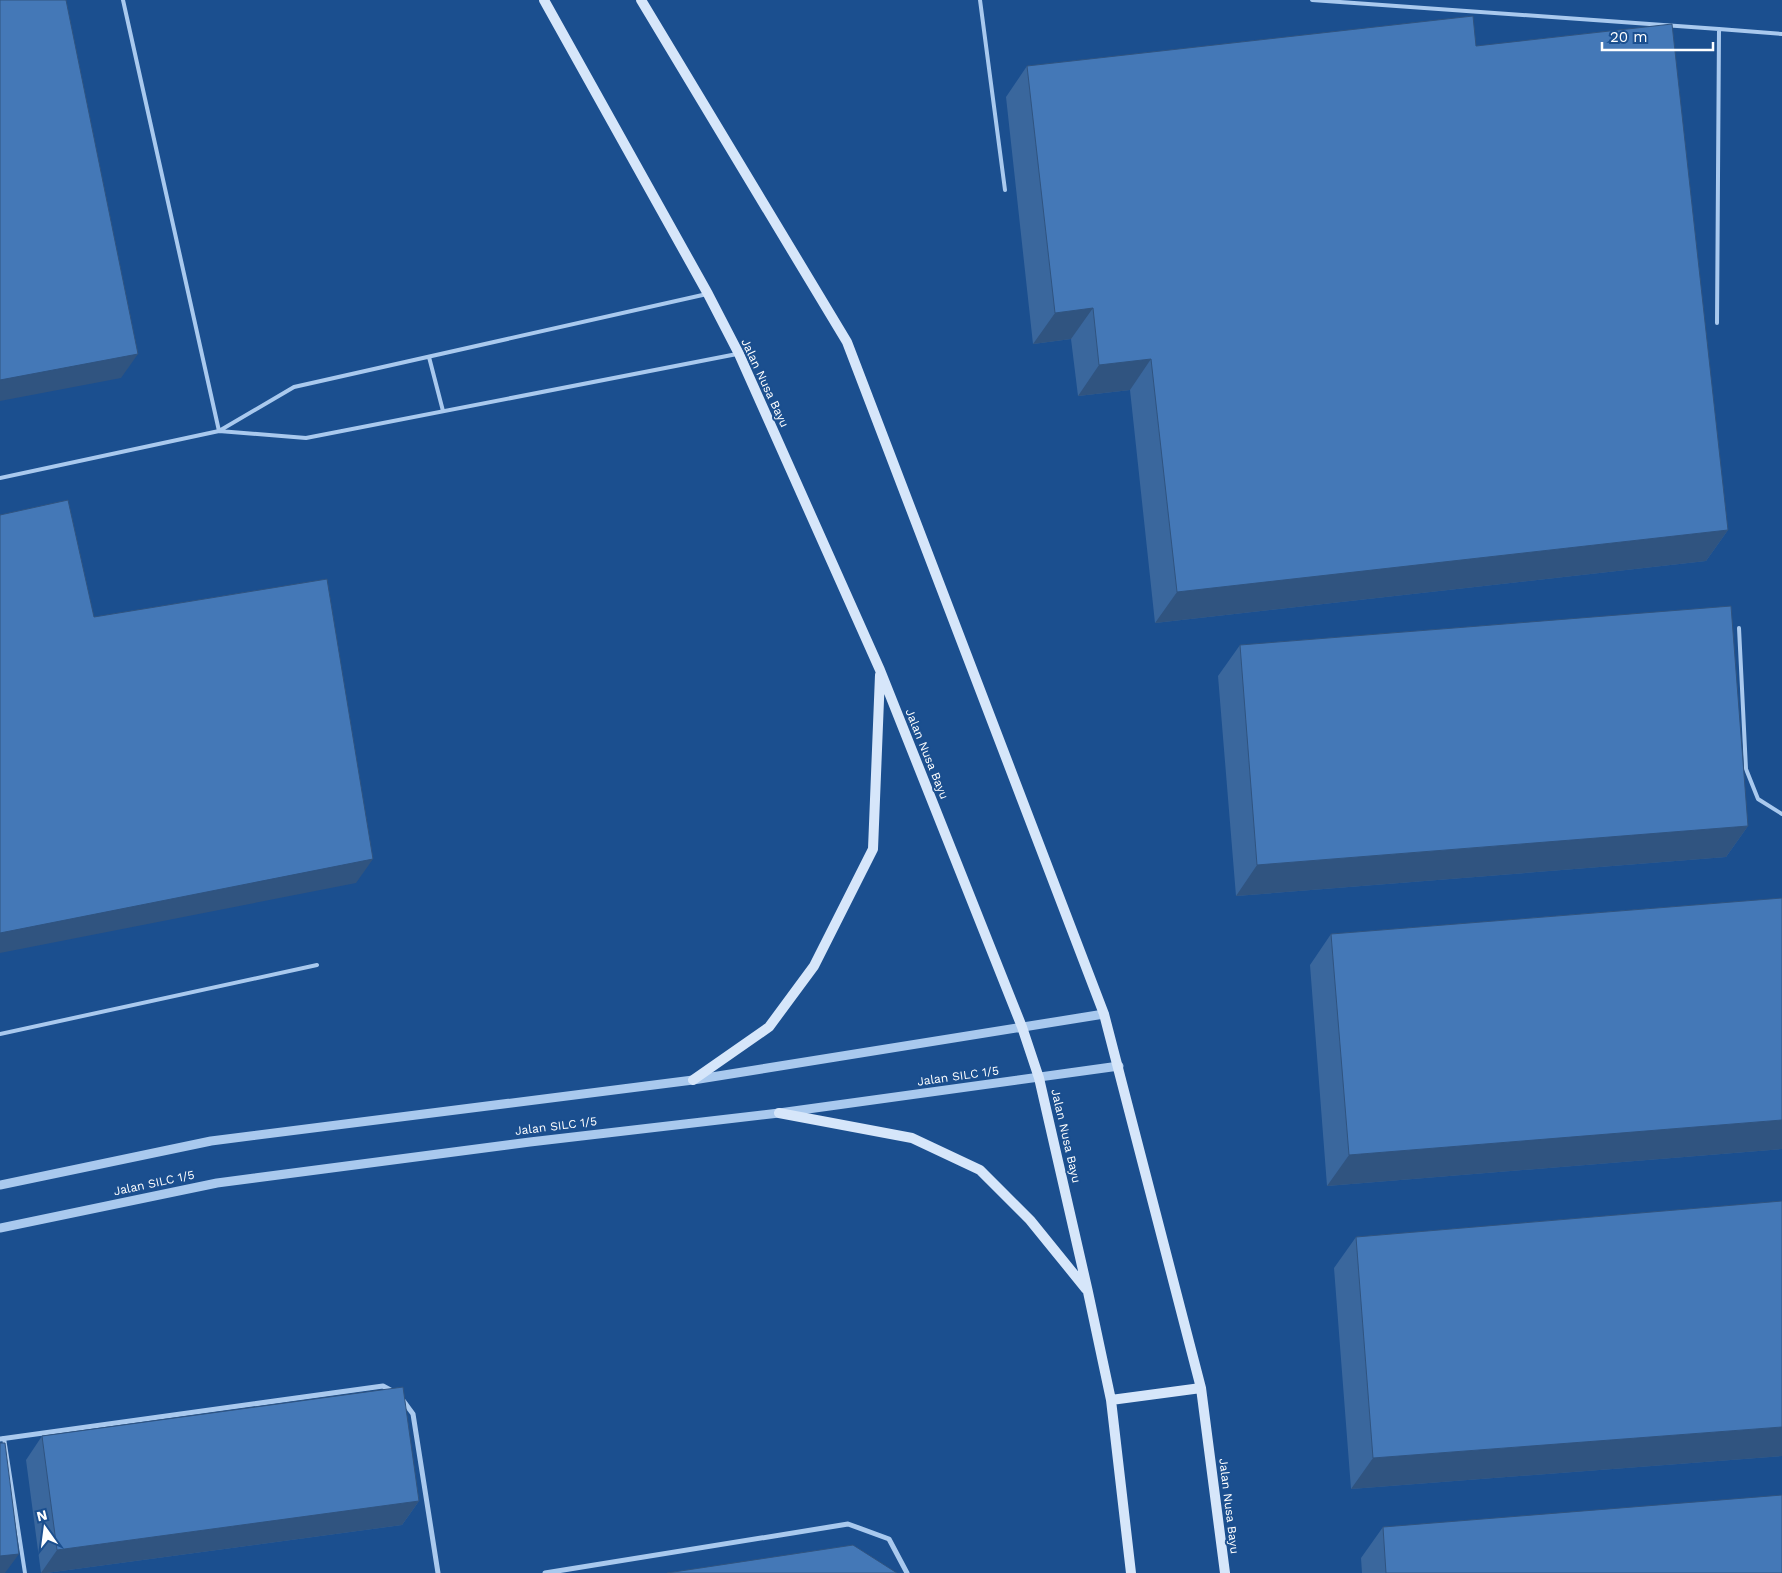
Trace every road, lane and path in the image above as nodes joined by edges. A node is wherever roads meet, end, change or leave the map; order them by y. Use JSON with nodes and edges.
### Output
{"nodes":[{"id":1,"x":123,"y":0,"type":"edge"},
{"id":2,"x":544,"y":0,"type":"edge"},
{"id":3,"x":641,"y":0,"type":"edge"},
{"id":4,"x":980,"y":0,"type":"edge"},
{"id":5,"x":1312,"y":0,"type":"edge"},
{"id":6,"x":1719,"y":30,"type":"junction"},
{"id":7,"x":1782,"y":34,"type":"edge"},
{"id":8,"x":1005,"y":190,"type":"dead end"},
{"id":9,"x":708,"y":294,"type":"junction"},
{"id":10,"x":1717,"y":323,"type":"dead end"},
{"id":11,"x":739,"y":354,"type":"junction"},
{"id":12,"x":429,"y":357,"type":"junction"},
{"id":13,"x":443,"y":412,"type":"junction"},
{"id":14,"x":219,"y":431,"type":"junction"},
{"id":15,"x":0,"y":478,"type":"edge"},
{"id":16,"x":1738,"y":628,"type":"dead end"},
{"id":17,"x":880,"y":670,"type":"junction"},
{"id":18,"x":1782,"y":814,"type":"edge"},
{"id":19,"x":316,"y":965,"type":"dead end"},
{"id":20,"x":1104,"y":1014,"type":"junction"},
{"id":21,"x":1022,"y":1027,"type":"junction"},
{"id":22,"x":0,"y":1034,"type":"edge"},
{"id":23,"x":1119,"y":1066,"type":"junction"},
{"id":24,"x":1039,"y":1078,"type":"junction"},
{"id":25,"x":693,"y":1080,"type":"junction"},
{"id":26,"x":779,"y":1114,"type":"junction"},
{"id":27,"x":0,"y":1185,"type":"edge"},
{"id":28,"x":0,"y":1228,"type":"edge"},
{"id":29,"x":1088,"y":1292,"type":"junction"},
{"id":30,"x":1201,"y":1388,"type":"junction"},
{"id":31,"x":1111,"y":1400,"type":"junction"},
{"id":32,"x":2,"y":1439,"type":"edge"},
{"id":33,"x":25,"y":1573,"type":"edge"},
{"id":34,"x":438,"y":1573,"type":"edge"},
{"id":35,"x":545,"y":1573,"type":"edge"},
{"id":36,"x":907,"y":1573,"type":"edge"},
{"id":37,"x":1131,"y":1573,"type":"edge"},
{"id":38,"x":1225,"y":1573,"type":"edge"}],
"edges":[{"from":1,"to":14,"type":"lane"},
{"from":2,"to":9,"type":"main road","name":"Jalan Nusa Bayu"},
{"from":3,"to":20,"type":"main road","name":"Jalan Nusa Bayu"},
{"from":4,"to":8,"type":"lane"},
{"from":5,"to":6,"type":"lane"},
{"from":6,"to":7,"type":"lane"},
{"from":6,"to":10,"type":"lane"},
{"from":9,"to":11,"type":"main road","name":"Jalan Nusa Bayu"},
{"from":9,"to":12,"type":"lane"},
{"from":11,"to":13,"type":"lane"},
{"from":11,"to":17,"type":"main road","name":"Jalan Nusa Bayu"},
{"from":12,"to":13,"type":"lane"},
{"from":12,"to":14,"type":"lane"},
{"from":13,"to":14,"type":"lane"},
{"from":14,"to":15,"type":"lane"},
{"from":16,"to":18,"type":"lane"},
{"from":17,"to":21,"type":"main road","name":"Jalan Nusa Bayu"},
{"from":17,"to":25,"type":"main road"},
{"from":19,"to":22,"type":"lane"},
{"from":20,"to":21,"type":"street"},
{"from":20,"to":23,"type":"main road","name":"Jalan Nusa Bayu"},
{"from":21,"to":24,"type":"main road","name":"Jalan Nusa Bayu"},
{"from":21,"to":25,"type":"street"},
{"from":23,"to":24,"type":"street","name":"Jalan SILC 1/5"},
{"from":23,"to":30,"type":"main road","name":"Jalan Nusa Bayu"},
{"from":24,"to":26,"type":"street","name":"Jalan SILC 1/5"},
{"from":24,"to":29,"type":"main road","name":"Jalan Nusa Bayu"},
{"from":25,"to":27,"type":"street"},
{"from":26,"to":28,"type":"street","name":"Jalan SILC 1/5"},
{"from":26,"to":29,"type":"main road"},
{"from":29,"to":31,"type":"main road","name":"Jalan Nusa Bayu"},
{"from":30,"to":31,"type":"main road"},
{"from":30,"to":38,"type":"main road","name":"Jalan Nusa Bayu"},
{"from":31,"to":37,"type":"main road","name":"Jalan Nusa Bayu"},
{"from":32,"to":33,"type":"lane"},
{"from":32,"to":34,"type":"street"},
{"from":35,"to":36,"type":"street"}]}
